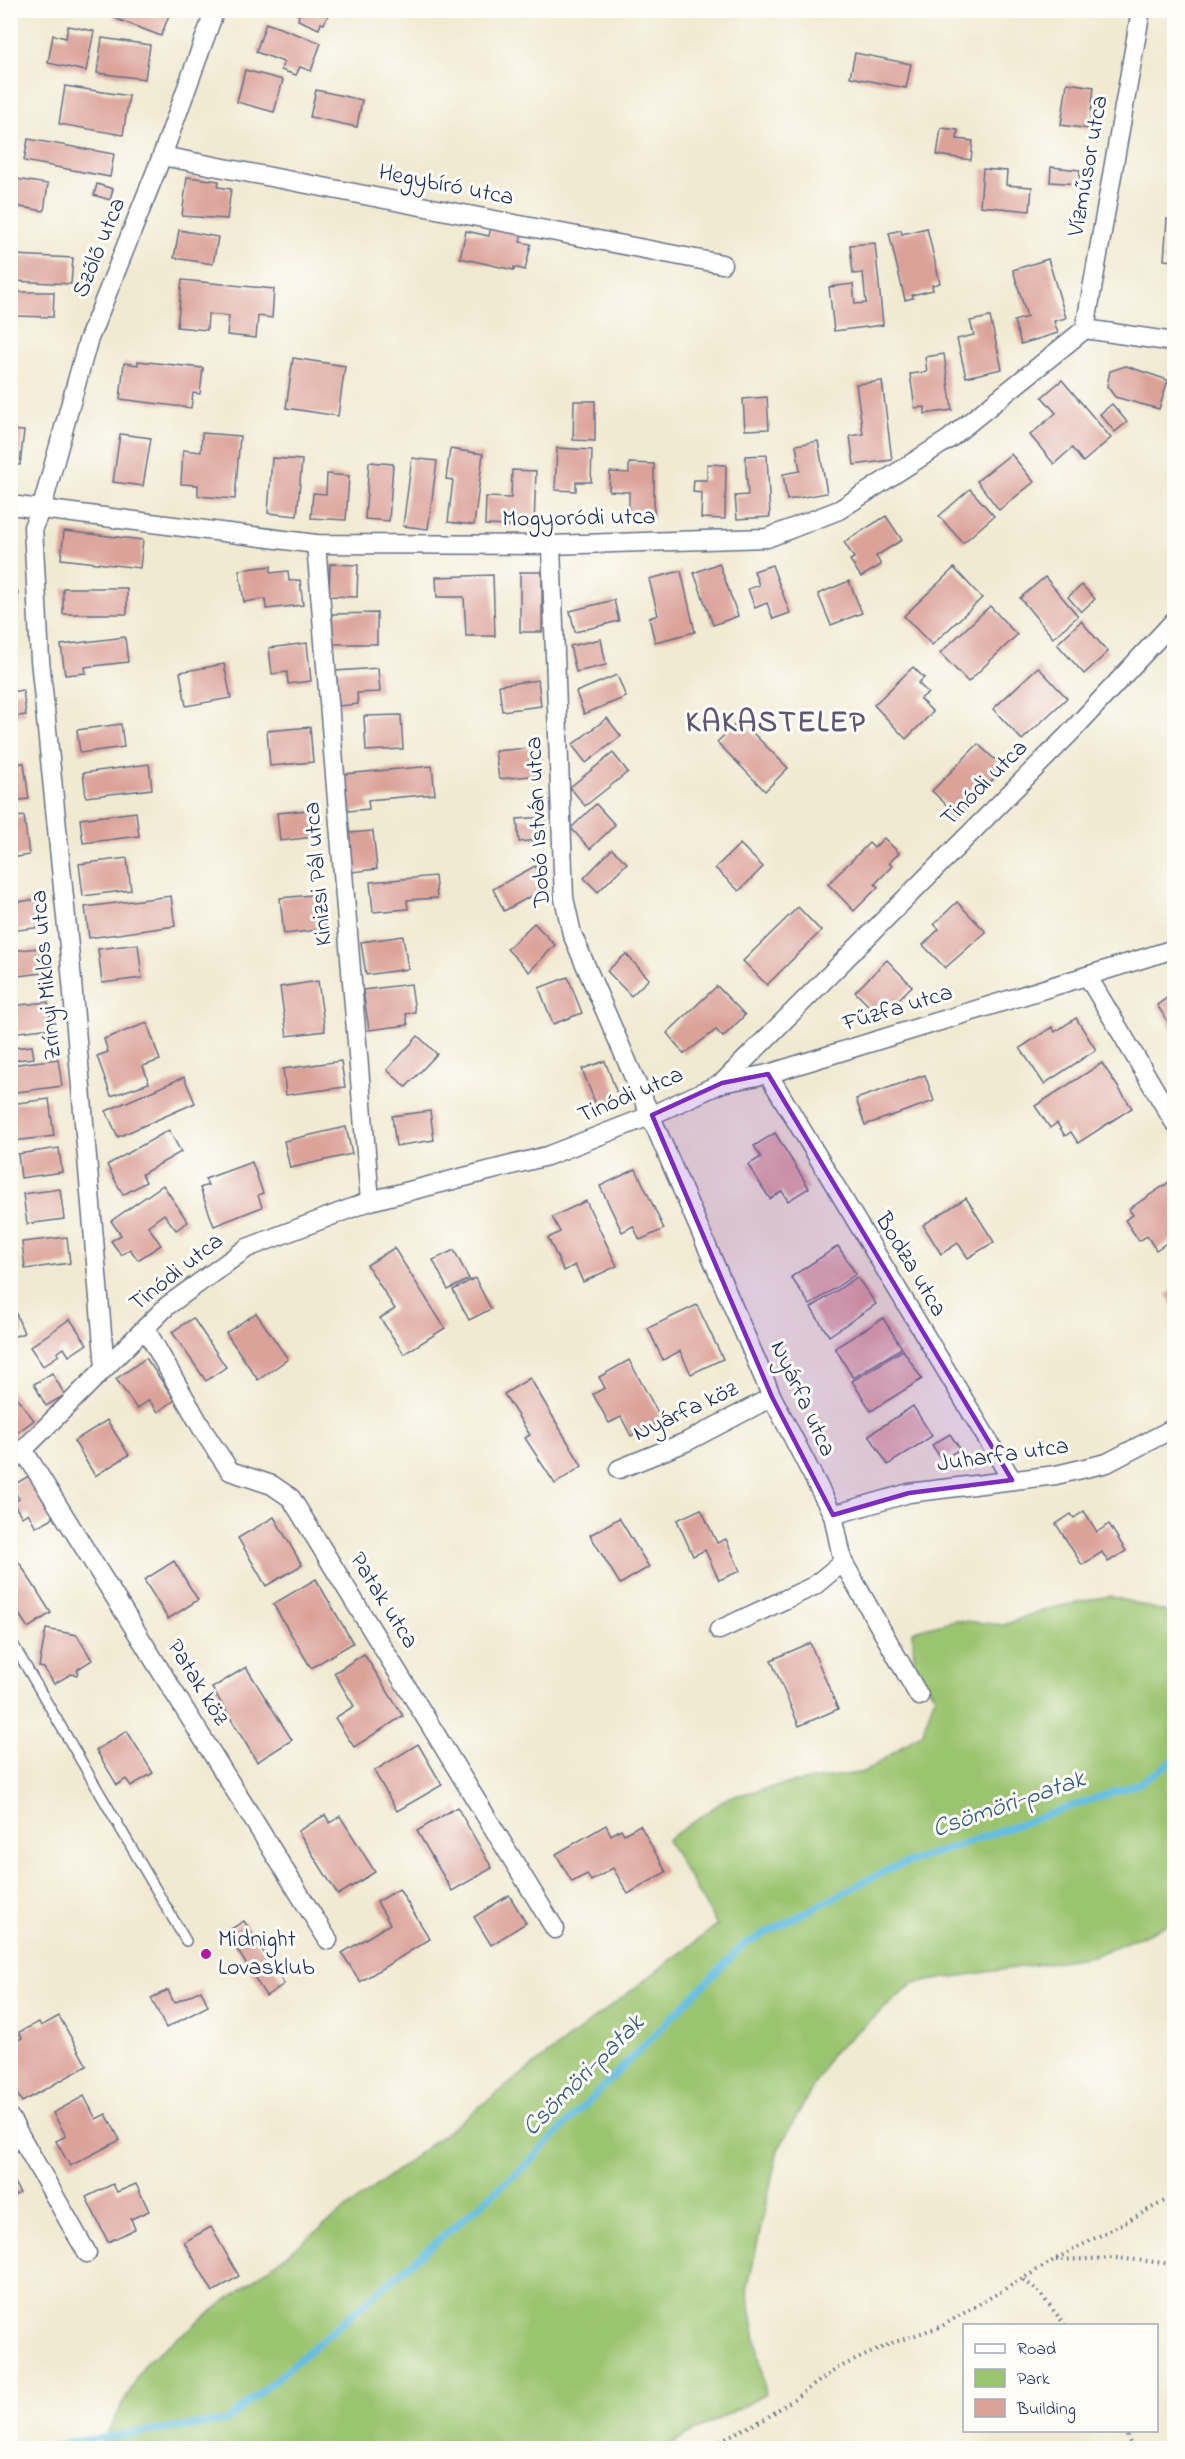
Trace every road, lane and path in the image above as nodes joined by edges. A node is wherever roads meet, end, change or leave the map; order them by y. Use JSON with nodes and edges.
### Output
{"nodes":[{"id":1,"x":215,"y":10,"type":"edge"},
{"id":2,"x":1141,"y":10,"type":"edge"},
{"id":3,"x":162,"y":156,"type":"junction"},
{"id":4,"x":722,"y":264,"type":"dead end"},
{"id":5,"x":1085,"y":329,"type":"junction"},
{"id":6,"x":1174,"y":342,"type":"edge"},
{"id":7,"x":10,"y":505,"type":"edge"},
{"id":8,"x":42,"y":507,"type":"junction"},
{"id":9,"x":316,"y":544,"type":"junction"},
{"id":10,"x":551,"y":545,"type":"junction"},
{"id":11,"x":1174,"y":621,"type":"edge"},
{"id":12,"x":1174,"y":949,"type":"edge"},
{"id":13,"x":1088,"y":977,"type":"junction"},
{"id":14,"x":768,"y":1074,"type":"junction"},
{"id":15,"x":722,"y":1083,"type":"junction"},
{"id":16,"x":652,"y":1115,"type":"junction"},
{"id":17,"x":1174,"y":1122,"type":"edge"},
{"id":18,"x":370,"y":1201,"type":"junction"},
{"id":19,"x":145,"y":1328,"type":"junction"},
{"id":20,"x":105,"y":1368,"type":"junction"},
{"id":21,"x":772,"y":1397,"type":"junction"},
{"id":22,"x":1174,"y":1428,"type":"edge"},
{"id":23,"x":17,"y":1457,"type":"edge"},
{"id":24,"x":619,"y":1469,"type":"dead end"},
{"id":25,"x":1012,"y":1480,"type":"junction"},
{"id":26,"x":833,"y":1515,"type":"junction"},
{"id":27,"x":843,"y":1562,"type":"junction"},
{"id":28,"x":719,"y":1630,"type":"dead end"},
{"id":29,"x":10,"y":1639,"type":"edge"},
{"id":30,"x":919,"y":1696,"type":"dead end"},
{"id":31,"x":555,"y":1929,"type":"dead end"},
{"id":32,"x":328,"y":1940,"type":"dead end"},
{"id":33,"x":186,"y":1941,"type":"dead end"},
{"id":34,"x":10,"y":2118,"type":"edge"},
{"id":35,"x":1174,"y":2196,"type":"edge"},
{"id":36,"x":87,"y":2253,"type":"dead end"},
{"id":37,"x":1054,"y":2260,"type":"junction"},
{"id":38,"x":1174,"y":2264,"type":"edge"},
{"id":39,"x":1024,"y":2280,"type":"junction"},
{"id":40,"x":1065,"y":2324,"type":"edge"},
{"id":41,"x":1126,"y":2432,"type":"edge"},
{"id":42,"x":704,"y":2448,"type":"edge"},
{"id":43,"x":1132,"y":2448,"type":"edge"}],
"edges":[{"from":1,"to":3,"type":"street","name":"Szőlő utca"},
{"from":2,"to":5,"type":"street","name":"Vízműsor utca"},
{"from":3,"to":4,"type":"street","name":"Hegybíró utca"},
{"from":3,"to":8,"type":"street","name":"Szőlő utca"},
{"from":5,"to":6,"type":"street"},
{"from":5,"to":10,"type":"street","name":"Mogyoródi utca"},
{"from":7,"to":8,"type":"street","name":"Mogyoródi utca"},
{"from":8,"to":9,"type":"street","name":"Mogyoródi utca"},
{"from":8,"to":20,"type":"street","name":"Zrínyi Miklós utca"},
{"from":9,"to":10,"type":"street","name":"Mogyoródi utca"},
{"from":9,"to":18,"type":"street","name":"Kinizsi Pál utca"},
{"from":10,"to":16,"type":"street","name":"Dobó István utca"},
{"from":11,"to":15,"type":"street","name":"Tinódi utca"},
{"from":12,"to":13,"type":"street","name":"Fűzfa utca"},
{"from":13,"to":14,"type":"street","name":"Fűzfa utca"},
{"from":13,"to":17,"type":"street"},
{"from":14,"to":15,"type":"street","name":"Fűzfa utca"},
{"from":14,"to":25,"type":"street","name":"Bodza utca"},
{"from":15,"to":16,"type":"street","name":"Tinódi utca"},
{"from":16,"to":18,"type":"street","name":"Tinódi utca"},
{"from":16,"to":21,"type":"street","name":"Nyárfa utca"},
{"from":18,"to":19,"type":"street","name":"Tinódi utca"},
{"from":19,"to":20,"type":"street","name":"Tinódi utca"},
{"from":19,"to":31,"type":"street","name":"Patak utca"},
{"from":20,"to":23,"type":"street","name":"Tinódi utca"},
{"from":21,"to":24,"type":"street","name":"Nyárfa köz"},
{"from":21,"to":26,"type":"street","name":"Nyárfa utca"},
{"from":22,"to":25,"type":"street","name":"Juharfa utca"},
{"from":23,"to":32,"type":"street","name":"Patak köz"},
{"from":25,"to":26,"type":"street","name":"Juharfa utca"},
{"from":26,"to":27,"type":"street","name":"Nyárfa utca"},
{"from":27,"to":28,"type":"street"},
{"from":27,"to":30,"type":"street","name":"Nyárfa utca"},
{"from":29,"to":33,"type":"lane"},
{"from":34,"to":36,"type":"street"},
{"from":35,"to":37,"type":"path"},
{"from":37,"to":38,"type":"path"},
{"from":37,"to":39,"type":"path"},
{"from":39,"to":40,"type":"path"},
{"from":39,"to":42,"type":"path"},
{"from":41,"to":43,"type":"path"}]}
